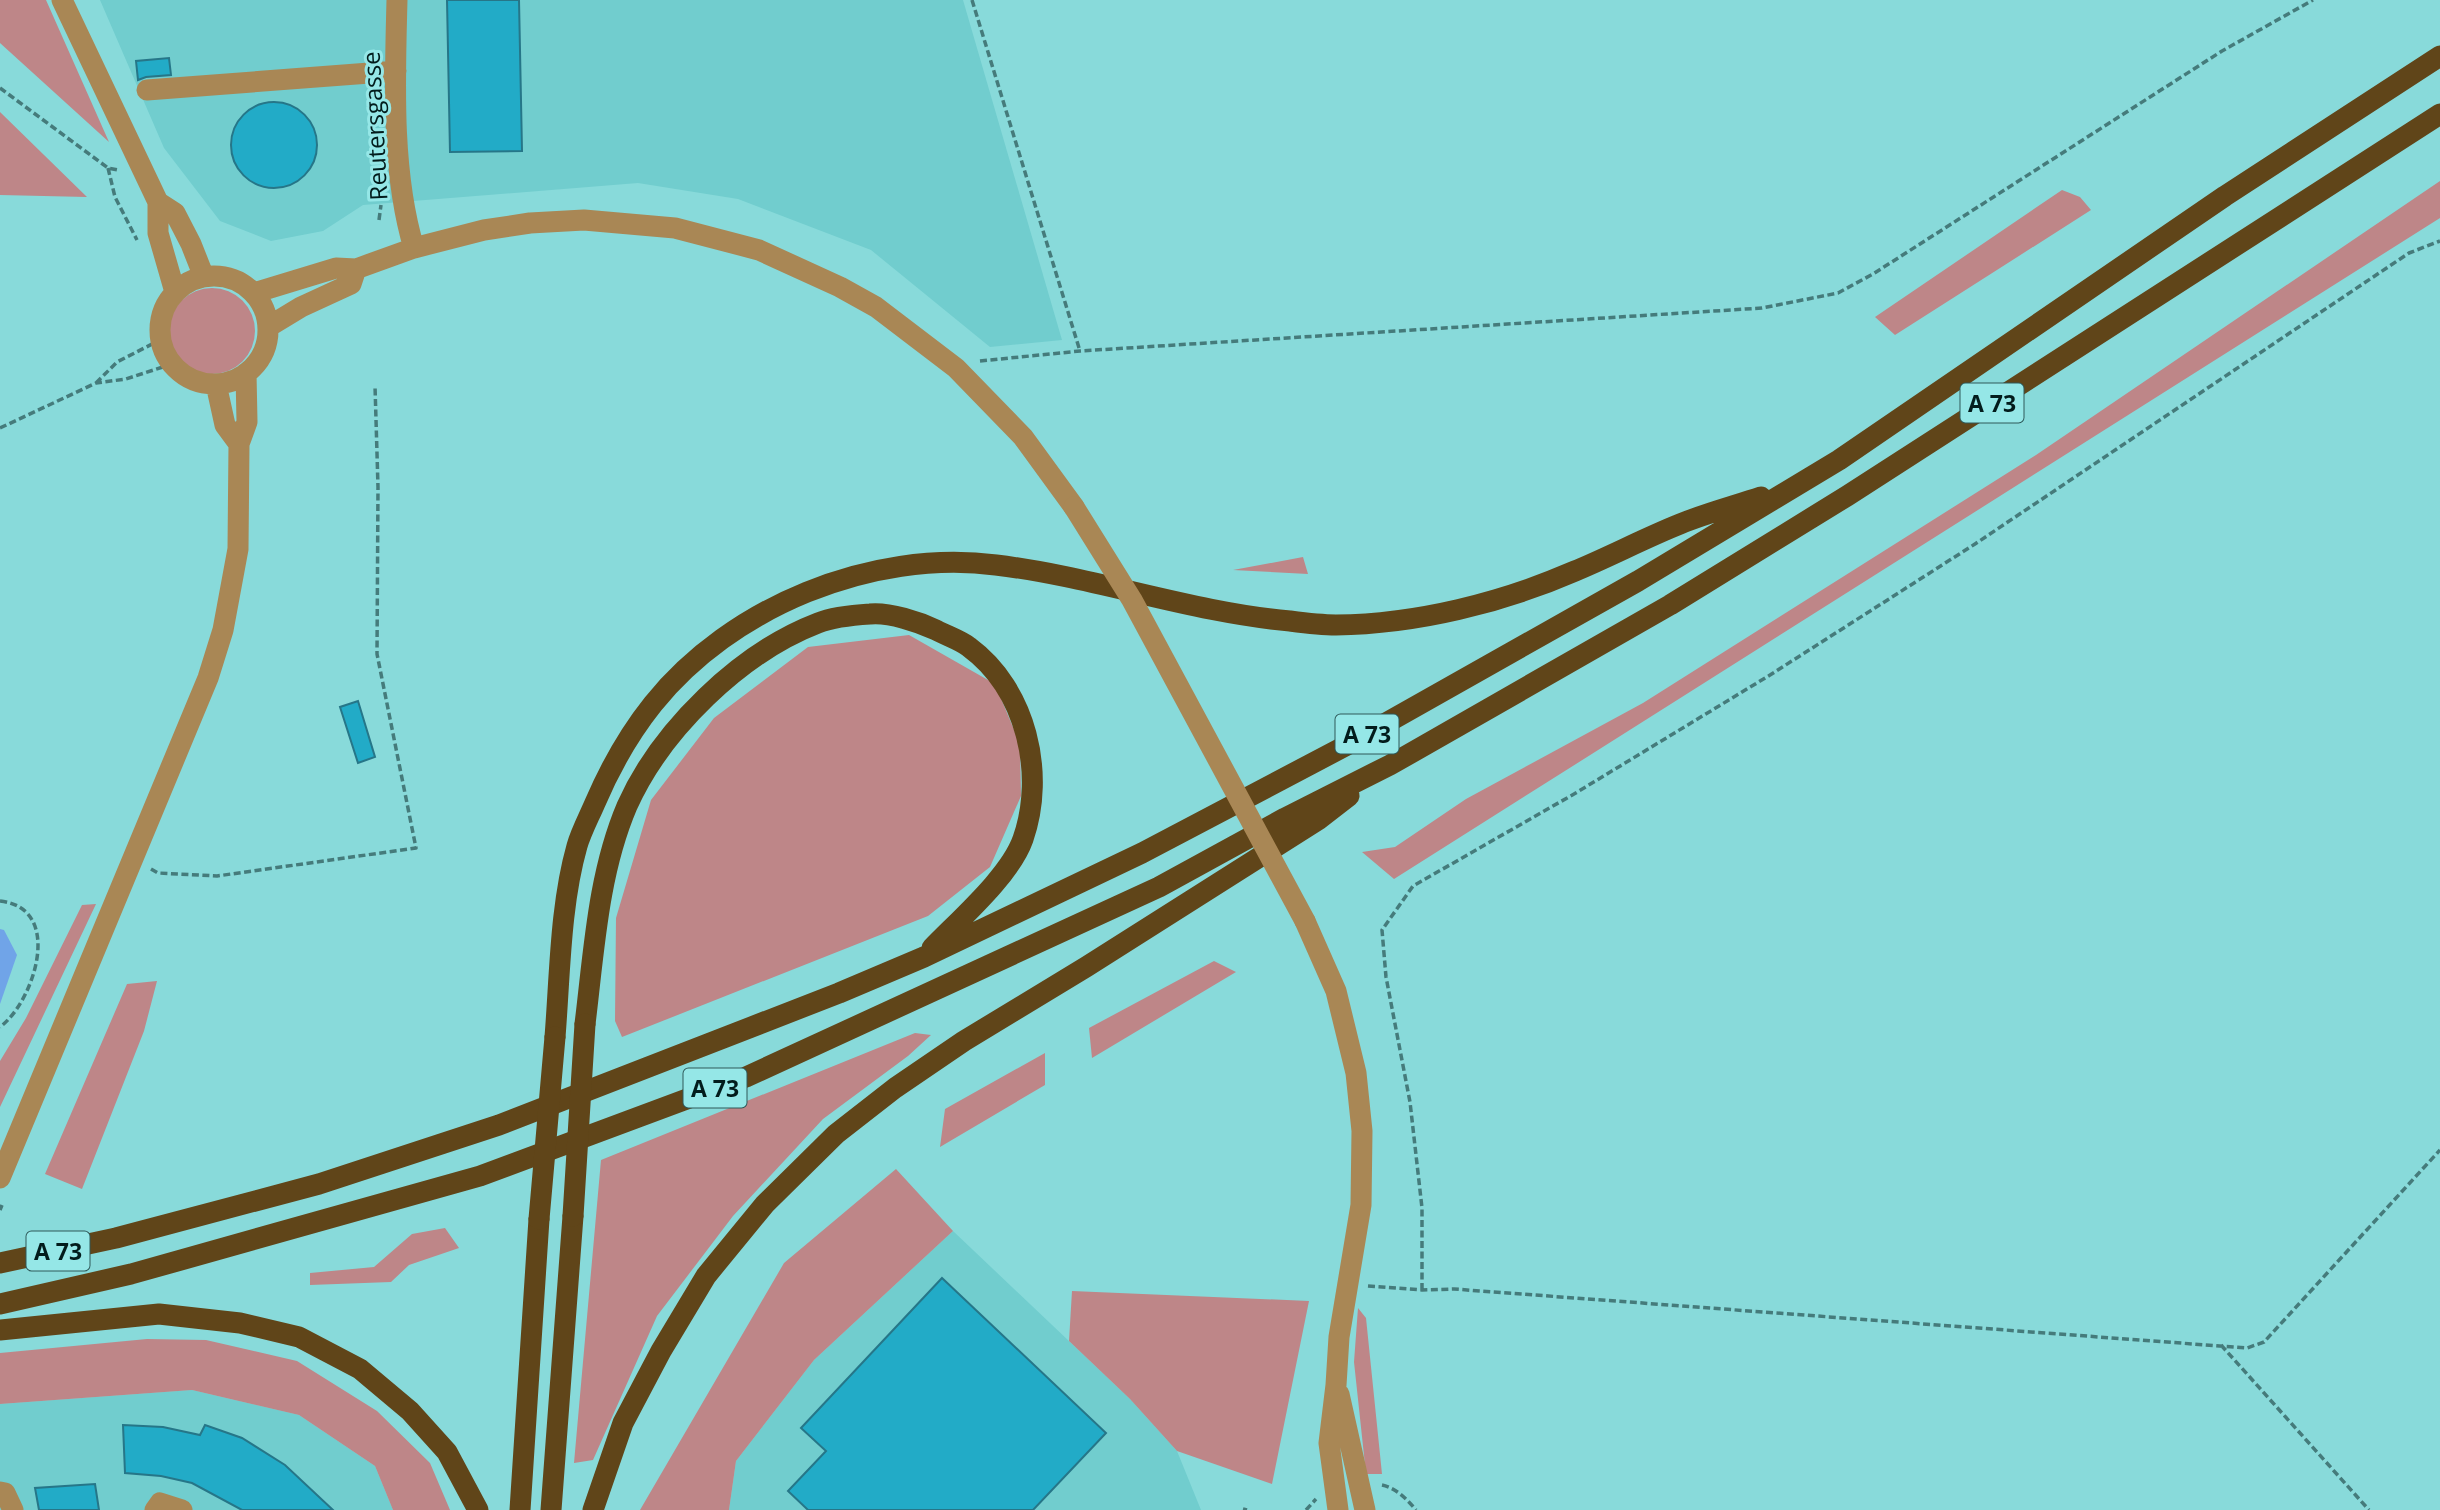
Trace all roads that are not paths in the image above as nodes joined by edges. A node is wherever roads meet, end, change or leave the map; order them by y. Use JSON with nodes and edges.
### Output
{"nodes":[{"id":1,"x":62,"y":0,"type":"edge"},
{"id":2,"x":397,"y":0,"type":"edge"},
{"id":3,"x":2440,"y":56,"type":"edge"},
{"id":4,"x":396,"y":71,"type":"junction"},
{"id":5,"x":147,"y":90,"type":"dead end"},
{"id":6,"x":2440,"y":114,"type":"edge"},
{"id":7,"x":158,"y":202,"type":"junction"},
{"id":8,"x":414,"y":248,"type":"junction"},
{"id":9,"x":356,"y":268,"type":"junction"},
{"id":10,"x":204,"y":277,"type":"junction"},
{"id":11,"x":175,"y":292,"type":"junction"},
{"id":12,"x":254,"y":293,"type":"junction"},
{"id":13,"x":268,"y":327,"type":"junction"},
{"id":14,"x":246,"y":373,"type":"junction"},
{"id":15,"x":216,"y":384,"type":"junction"},
{"id":16,"x":239,"y":444,"type":"junction"},
{"id":17,"x":1796,"y":485,"type":"junction"},
{"id":18,"x":1390,"y":765,"type":"junction"},
{"id":19,"x":924,"y":957,"type":"junction"},
{"id":20,"x":0,"y":1178,"type":"edge"},
{"id":21,"x":0,"y":1263,"type":"edge"},
{"id":22,"x":0,"y":1304,"type":"edge"},
{"id":23,"x":0,"y":1330,"type":"edge"},
{"id":24,"x":1336,"y":1385,"type":"junction"},
{"id":25,"x":0,"y":1492,"type":"edge"},
{"id":26,"x":13,"y":1510,"type":"edge"},
{"id":27,"x":155,"y":1510,"type":"edge"},
{"id":28,"x":181,"y":1510,"type":"edge"},
{"id":29,"x":478,"y":1510,"type":"edge"},
{"id":30,"x":520,"y":1510,"type":"edge"},
{"id":31,"x":551,"y":1510,"type":"edge"},
{"id":32,"x":593,"y":1510,"type":"edge"},
{"id":33,"x":1338,"y":1510,"type":"edge"},
{"id":34,"x":1350,"y":1510,"type":"edge"},
{"id":35,"x":1365,"y":1510,"type":"edge"}],
"edges":[{"from":1,"to":7,"type":"street"},
{"from":2,"to":4,"type":"street","name":"Reutersgasse"},
{"from":3,"to":17,"type":"highway","number":"A 73"},
{"from":4,"to":5,"type":"street"},
{"from":4,"to":8,"type":"street","name":"Reutersgasse"},
{"from":6,"to":18,"type":"highway","number":"A 73"},
{"from":7,"to":10,"type":"street"},
{"from":7,"to":11,"type":"street"},
{"from":8,"to":9,"type":"street"},
{"from":8,"to":24,"type":"street","bridge":true},
{"from":9,"to":12,"type":"street"},
{"from":9,"to":13,"type":"street"},
{"from":10,"to":11,"type":"street"},
{"from":10,"to":12,"type":"street"},
{"from":11,"to":15,"type":"street"},
{"from":12,"to":13,"type":"street"},
{"from":13,"to":14,"type":"street"},
{"from":14,"to":15,"type":"street"},
{"from":14,"to":16,"type":"street"},
{"from":15,"to":16,"type":"street"},
{"from":16,"to":20,"type":"street"},
{"from":17,"to":19,"type":"highway","number":"A 73"},
{"from":17,"to":30,"type":"highway","bridge":true},
{"from":18,"to":22,"type":"highway","number":"A 73"},
{"from":18,"to":32,"type":"highway"},
{"from":19,"to":21,"type":"highway","number":"A 73"},
{"from":19,"to":31,"type":"highway","bridge":true},
{"from":23,"to":29,"type":"highway"},
{"from":24,"to":33,"type":"street"},
{"from":24,"to":35,"type":"street"},
{"from":25,"to":26,"type":"street"},
{"from":27,"to":28,"type":"street"},
{"from":34,"to":35,"type":"street"}]}
